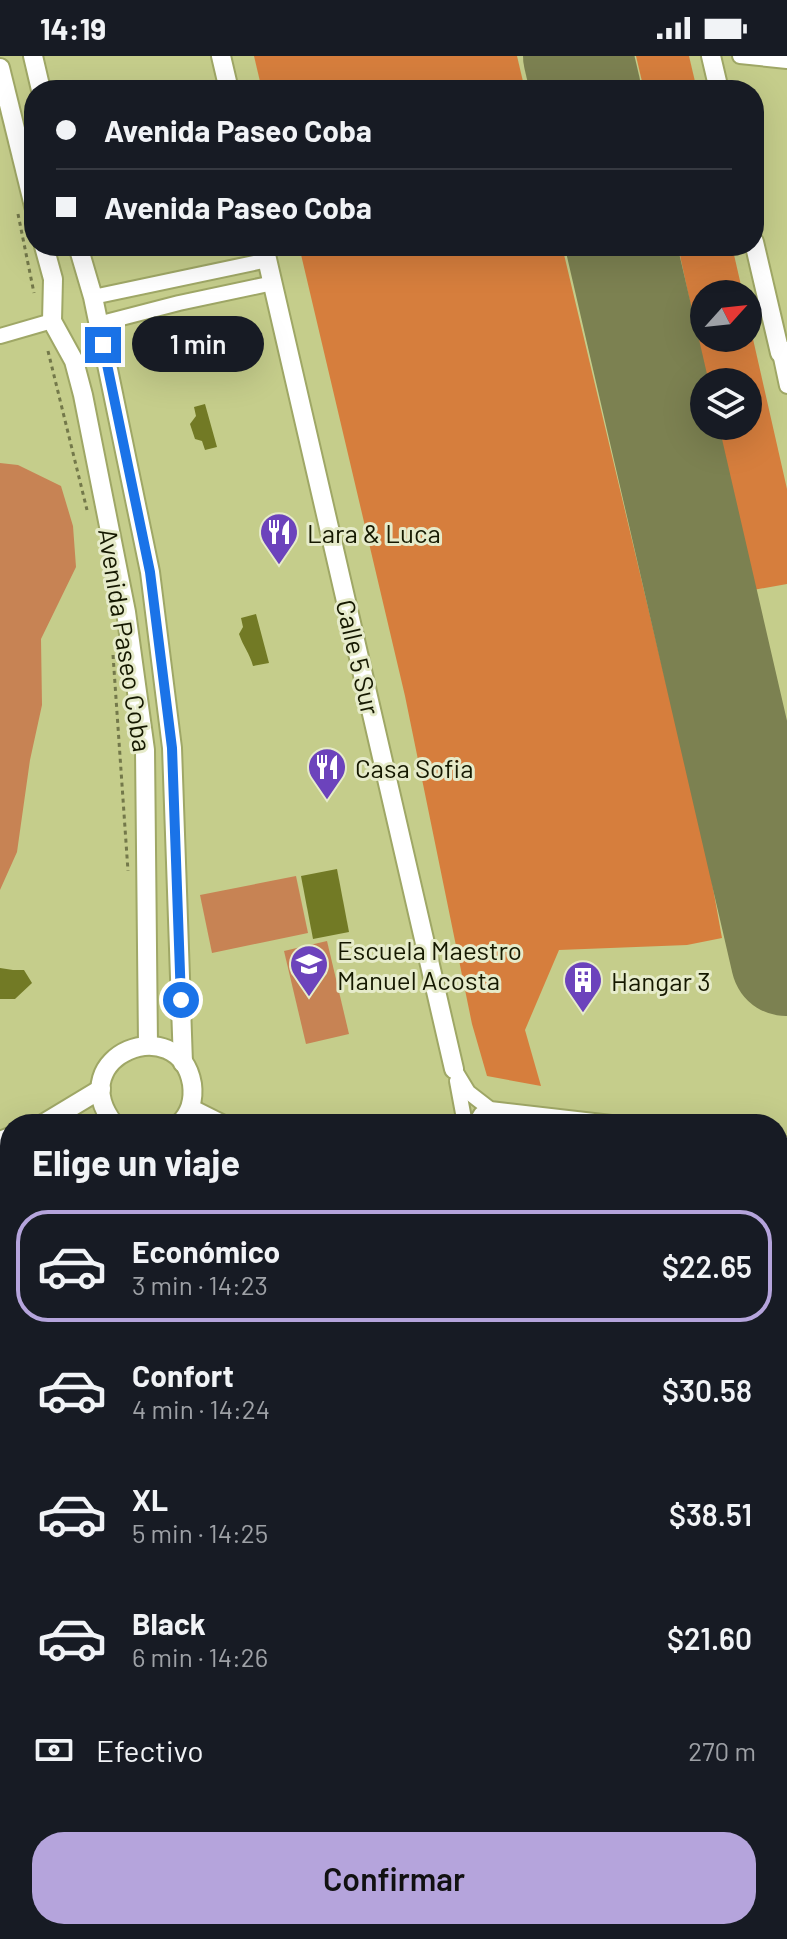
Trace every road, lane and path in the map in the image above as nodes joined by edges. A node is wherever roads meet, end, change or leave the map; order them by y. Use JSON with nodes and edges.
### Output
{"nodes":[{"id":1,"x":33,"y":56,"type":"edge"},
{"id":2,"x":221,"y":56,"type":"edge"},
{"id":3,"x":711,"y":56,"type":"edge"},
{"id":4,"x":740,"y":56,"type":"edge"},
{"id":5,"x":787,"y":61,"type":"edge"},
{"id":6,"x":0,"y":68,"type":"edge"},
{"id":7,"x":39,"y":80,"type":"edge"},
{"id":8,"x":227,"y":80,"type":"edge"},
{"id":9,"x":717,"y":80,"type":"edge"},
{"id":10,"x":24,"y":200,"type":"edge"},
{"id":11,"x":31,"y":256,"type":"edge"},
{"id":12,"x":47,"y":256,"type":"edge"},
{"id":13,"x":81,"y":256,"type":"edge"},
{"id":14,"x":254,"y":256,"type":"edge"},
{"id":15,"x":267,"y":256,"type":"edge"},
{"id":16,"x":758,"y":256,"type":"edge"},
{"id":17,"x":273,"y":283,"type":"junction"},
{"id":18,"x":35,"y":294,"type":"dead end"},
{"id":19,"x":93,"y":297,"type":"junction"},
{"id":20,"x":46,"y":322,"type":"junction"},
{"id":21,"x":98,"y":324,"type":"junction"},
{"id":22,"x":780,"y":328,"type":"edge"},
{"id":23,"x":0,"y":336,"type":"edge"},
{"id":24,"x":784,"y":352,"type":"edge"},
{"id":25,"x":787,"y":386,"type":"edge"},
{"id":26,"x":112,"y":388,"type":"junction"},
{"id":27,"x":83,"y":395,"type":"junction"},
{"id":28,"x":88,"y":516,"type":"dead end"},
{"id":29,"x":113,"y":652,"type":"dead end"},
{"id":30,"x":128,"y":874,"type":"dead end"},
{"id":31,"x":148,"y":1045,"type":"junction"},
{"id":32,"x":183,"y":1063,"type":"junction"},
{"id":33,"x":454,"y":1069,"type":"junction"},
{"id":34,"x":101,"y":1089,"type":"junction"},
{"id":35,"x":490,"y":1109,"type":"junction"},
{"id":36,"x":60,"y":1114,"type":"edge"},
{"id":37,"x":106,"y":1114,"type":"edge"},
{"id":38,"x":187,"y":1114,"type":"edge"},
{"id":39,"x":463,"y":1114,"type":"edge"},
{"id":40,"x":481,"y":1114,"type":"edge"},
{"id":41,"x":533,"y":1114,"type":"edge"}],
"edges":[{"from":1,"to":7,"type":"main road"},
{"from":2,"to":8,"type":"main road"},
{"from":3,"to":9,"type":"main road"},
{"from":4,"to":5,"type":"street"},
{"from":6,"to":10,"type":"main road"},
{"from":11,"to":18,"type":"path"},
{"from":12,"to":20,"type":"main road"},
{"from":13,"to":19,"type":"main road","name":"Avenida Paseo Coba"},
{"from":14,"to":19,"type":"street"},
{"from":15,"to":17,"type":"main road","name":"Calle 5 Sur"},
{"from":16,"to":22,"type":"main road"},
{"from":17,"to":21,"type":"street"},
{"from":17,"to":33,"type":"main road","name":"Calle 5 Sur"},
{"from":19,"to":21,"type":"main road","name":"Avenida Paseo Coba"},
{"from":20,"to":23,"type":"street"},
{"from":20,"to":27,"type":"main road","name":"Avenida Paseo Coba"},
{"from":20,"to":28,"type":"path"},
{"from":21,"to":26,"type":"main road","name":"Avenida Paseo Coba"},
{"from":22,"to":24,"type":"main road"},
{"from":24,"to":25,"type":"street"},
{"from":26,"to":27,"type":"main road"},
{"from":26,"to":32,"type":"main road","name":"Avenida Paseo Coba"},
{"from":27,"to":31,"type":"main road","name":"Avenida Paseo Coba"},
{"from":29,"to":30,"type":"path"},
{"from":31,"to":32,"type":"main road"},
{"from":31,"to":34,"type":"main road"},
{"from":32,"to":38,"type":"main road","name":"Avenida Paseo Coba"},
{"from":33,"to":35,"type":"street"},
{"from":33,"to":39,"type":"street"},
{"from":34,"to":36,"type":"main road"},
{"from":34,"to":37,"type":"main road"},
{"from":35,"to":40,"type":"street"},
{"from":35,"to":41,"type":"street"}]}
